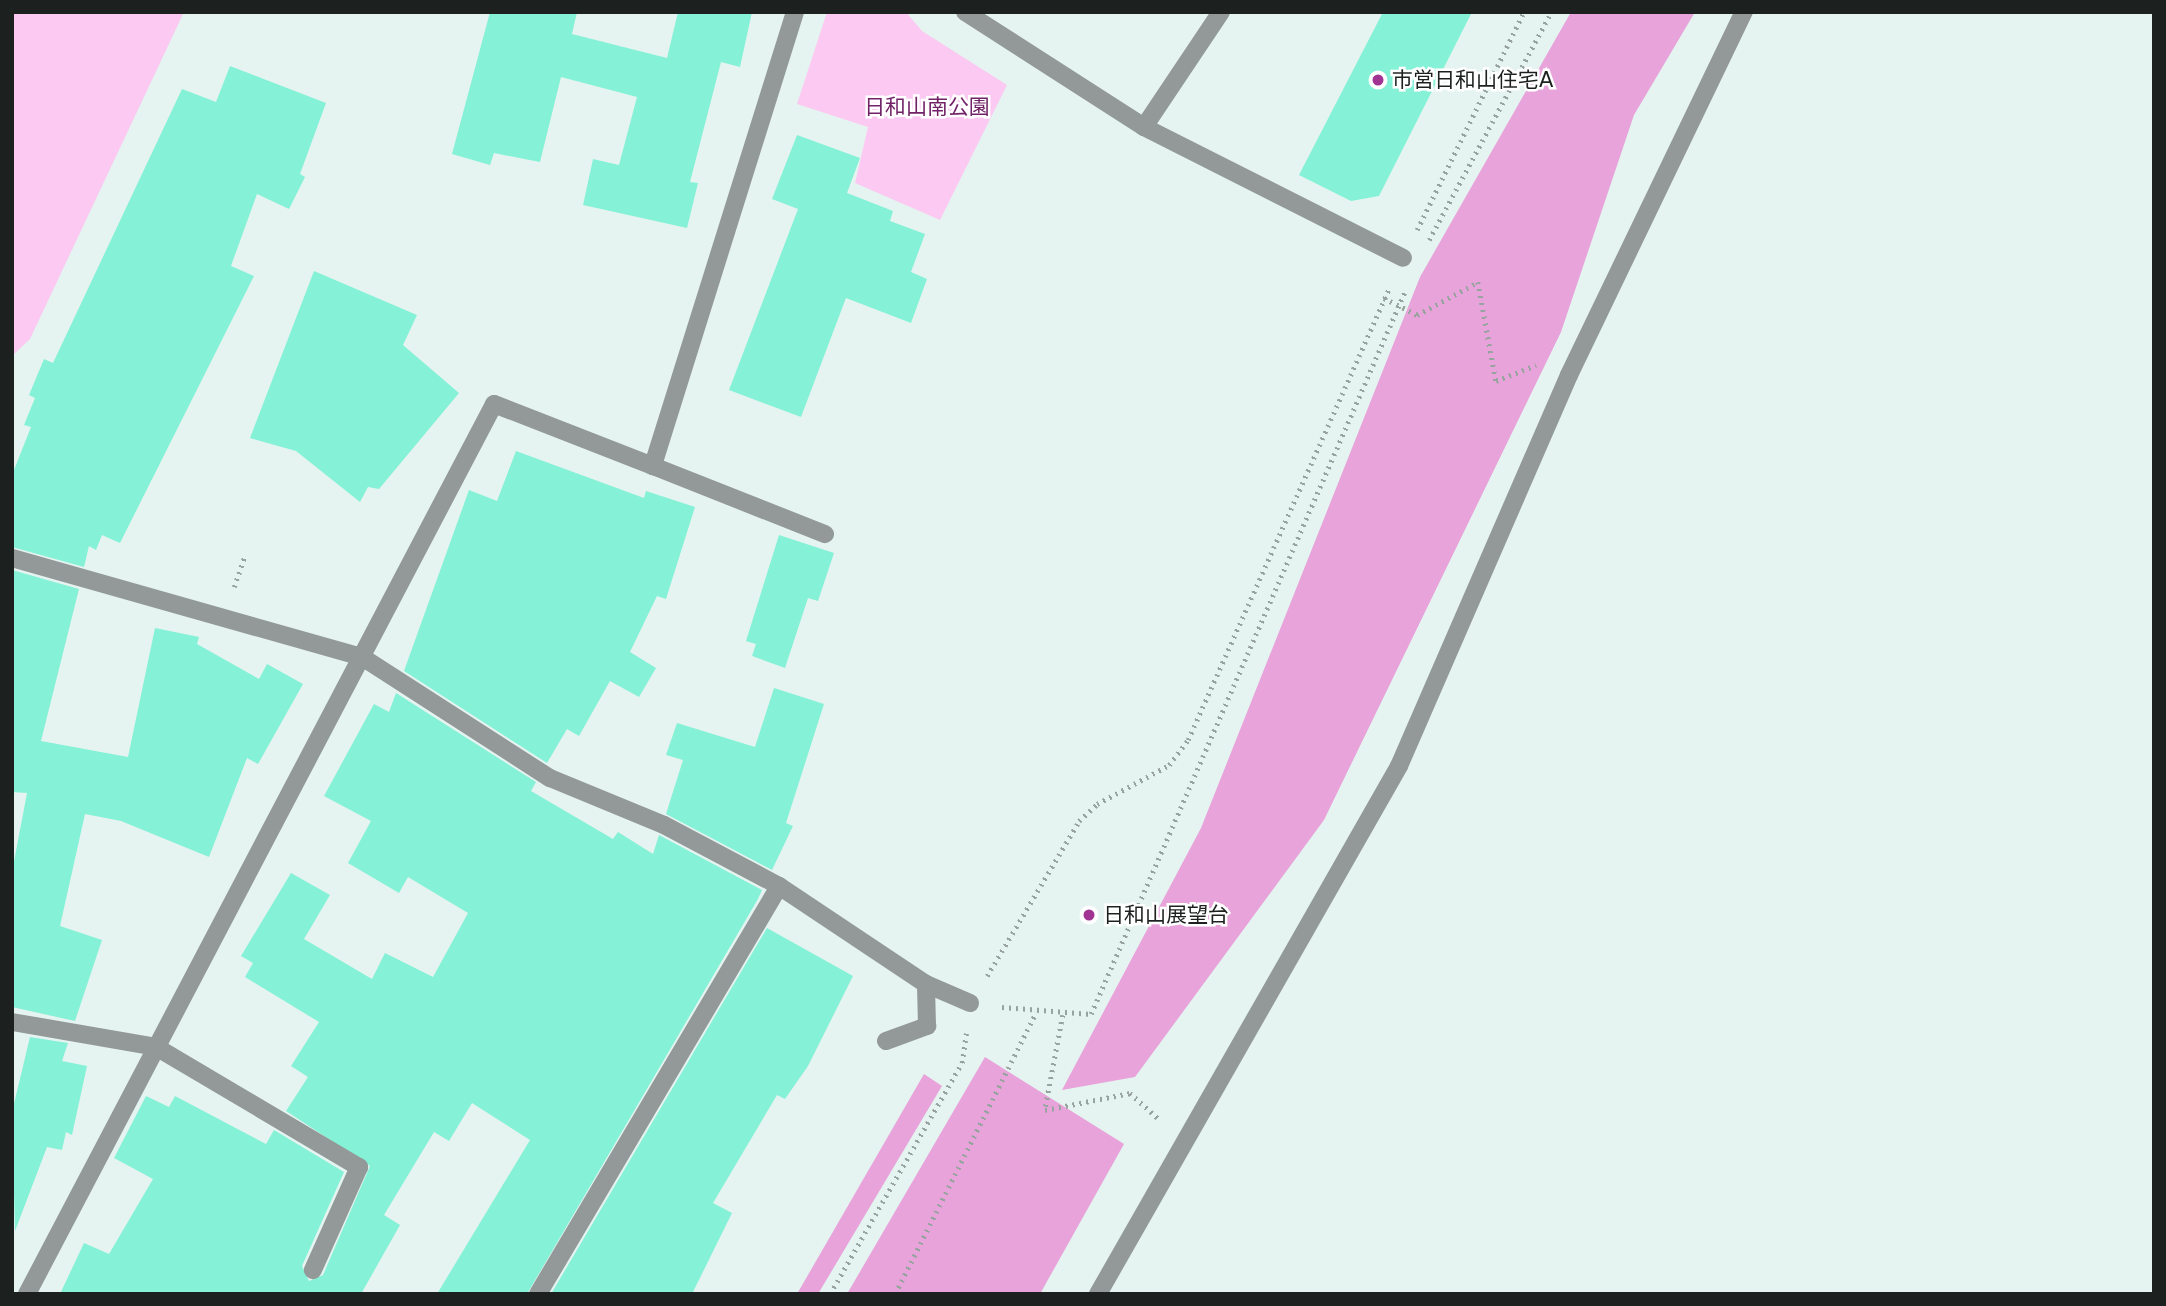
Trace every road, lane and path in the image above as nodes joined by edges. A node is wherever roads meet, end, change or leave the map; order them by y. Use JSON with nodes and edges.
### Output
{"nodes":[{"id":1,"x":795,"y":12,"type":"edge"},
{"id":2,"x":965,"y":12,"type":"edge"},
{"id":3,"x":1221,"y":12,"type":"edge"},
{"id":4,"x":1524,"y":12,"type":"edge"},
{"id":5,"x":1551,"y":12,"type":"edge"},
{"id":6,"x":1744,"y":12,"type":"edge"},
{"id":7,"x":1144,"y":127,"type":"junction"},
{"id":8,"x":1423,"y":251,"type":"dead end"},
{"id":9,"x":1403,"y":258,"type":"junction"},
{"id":10,"x":1408,"y":284,"type":"dead end"},
{"id":11,"x":1384,"y":298,"type":"junction"},
{"id":12,"x":1399,"y":305,"type":"junction"},
{"id":13,"x":1540,"y":363,"type":"dead end"},
{"id":14,"x":653,"y":466,"type":"junction"},
{"id":15,"x":825,"y":534,"type":"dead end"},
{"id":16,"x":12,"y":558,"type":"edge"},
{"id":17,"x":362,"y":657,"type":"junction"},
{"id":18,"x":779,"y":886,"type":"junction"},
{"id":19,"x":926,"y":984,"type":"junction"},
{"id":20,"x":970,"y":1003,"type":"junction"},
{"id":21,"x":1035,"y":1012,"type":"junction"},
{"id":22,"x":1063,"y":1014,"type":"junction"},
{"id":23,"x":12,"y":1022,"type":"edge"},
{"id":24,"x":886,"y":1041,"type":"dead end"},
{"id":25,"x":156,"y":1047,"type":"junction"},
{"id":26,"x":1168,"y":1127,"type":"dead end"},
{"id":27,"x":313,"y":1270,"type":"dead end"},
{"id":28,"x":27,"y":1294,"type":"edge"},
{"id":29,"x":538,"y":1294,"type":"edge"},
{"id":30,"x":830,"y":1294,"type":"edge"},
{"id":31,"x":895,"y":1294,"type":"edge"},
{"id":32,"x":1098,"y":1294,"type":"edge"}],
"edges":[{"from":1,"to":14,"type":"street"},
{"from":2,"to":7,"type":"street"},
{"from":3,"to":7,"type":"street"},
{"from":4,"to":9,"type":"path"},
{"from":5,"to":8,"type":"path"},
{"from":6,"to":32,"type":"street"},
{"from":7,"to":9,"type":"street"},
{"from":9,"to":11,"type":"path"},
{"from":10,"to":12,"type":"path"},
{"from":11,"to":12,"type":"path"},
{"from":11,"to":20,"type":"path"},
{"from":12,"to":13,"type":"path"},
{"from":12,"to":22,"type":"path"},
{"from":14,"to":15,"type":"street"},
{"from":14,"to":17,"type":"street"},
{"from":16,"to":17,"type":"street"},
{"from":17,"to":18,"type":"street"},
{"from":17,"to":25,"type":"street"},
{"from":18,"to":19,"type":"street"},
{"from":18,"to":29,"type":"street"},
{"from":19,"to":20,"type":"street"},
{"from":19,"to":24,"type":"street"},
{"from":20,"to":21,"type":"path"},
{"from":20,"to":30,"type":"path"},
{"from":21,"to":22,"type":"path"},
{"from":21,"to":31,"type":"path"},
{"from":22,"to":26,"type":"path"},
{"from":23,"to":25,"type":"street"},
{"from":25,"to":27,"type":"street"},
{"from":25,"to":28,"type":"street"}]}
